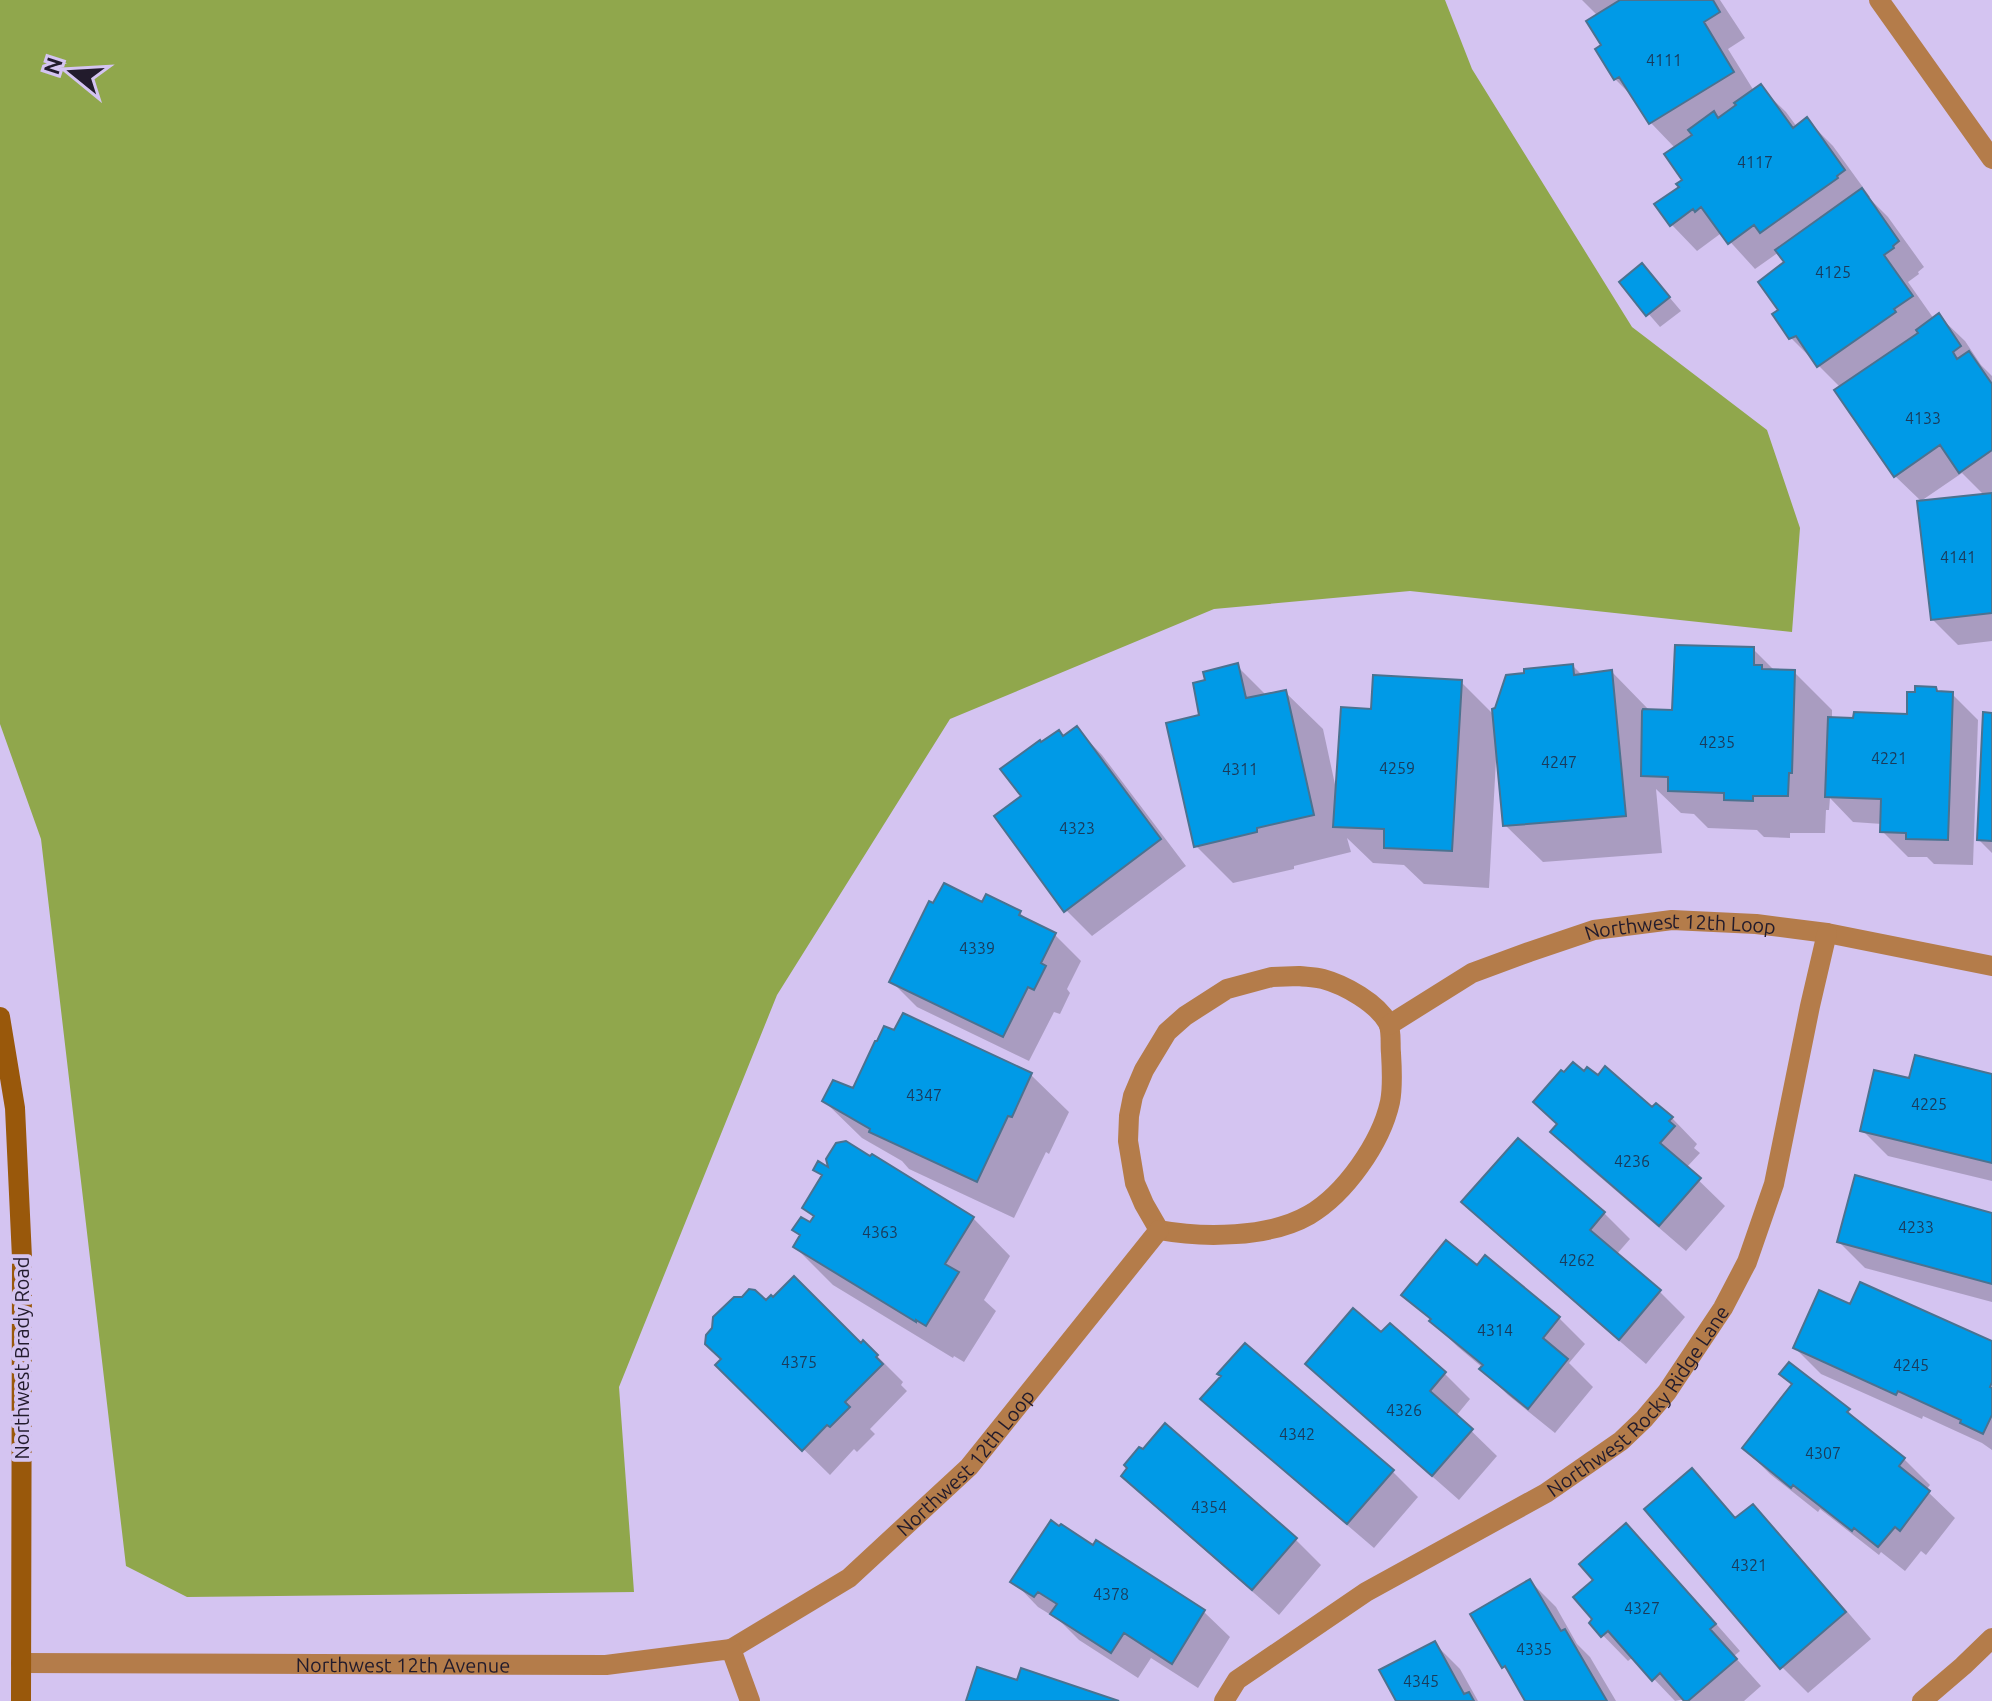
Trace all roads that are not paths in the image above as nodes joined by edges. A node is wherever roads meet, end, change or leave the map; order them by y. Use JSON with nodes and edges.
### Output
{"nodes":[{"id":1,"x":1879,"y":0,"type":"edge"},
{"id":2,"x":1992,"y":159,"type":"edge"},
{"id":3,"x":1827,"y":933,"type":"junction"},
{"id":4,"x":1992,"y":966,"type":"edge"},
{"id":5,"x":0,"y":1017,"type":"edge"},
{"id":6,"x":1389,"y":1025,"type":"junction"},
{"id":7,"x":1159,"y":1230,"type":"junction"},
{"id":8,"x":1992,"y":1638,"type":"edge"},
{"id":9,"x":731,"y":1649,"type":"junction"},
{"id":10,"x":21,"y":1663,"type":"junction"},
{"id":11,"x":21,"y":1701,"type":"edge"},
{"id":12,"x":750,"y":1701,"type":"edge"},
{"id":13,"x":1224,"y":1701,"type":"edge"},
{"id":14,"x":1922,"y":1701,"type":"edge"}],
"edges":[{"from":1,"to":2,"type":"street"},
{"from":3,"to":4,"type":"street","name":"Northwest 12th Loop"},
{"from":3,"to":6,"type":"street","name":"Northwest 12th Loop"},
{"from":3,"to":13,"type":"street","name":"Northwest Rocky Ridge Lane"},
{"from":5,"to":10,"type":"main road","name":"Northwest Brady Road"},
{"from":6,"to":7,"type":"street"},
{"from":6,"to":7,"type":"street"},
{"from":7,"to":9,"type":"street","name":"Northwest 12th Loop"},
{"from":8,"to":14,"type":"street"},
{"from":9,"to":10,"type":"street","name":"Northwest 12th Avenue"},
{"from":9,"to":12,"type":"street"},
{"from":10,"to":11,"type":"main road","name":"Northwest Brady Road"}]}
